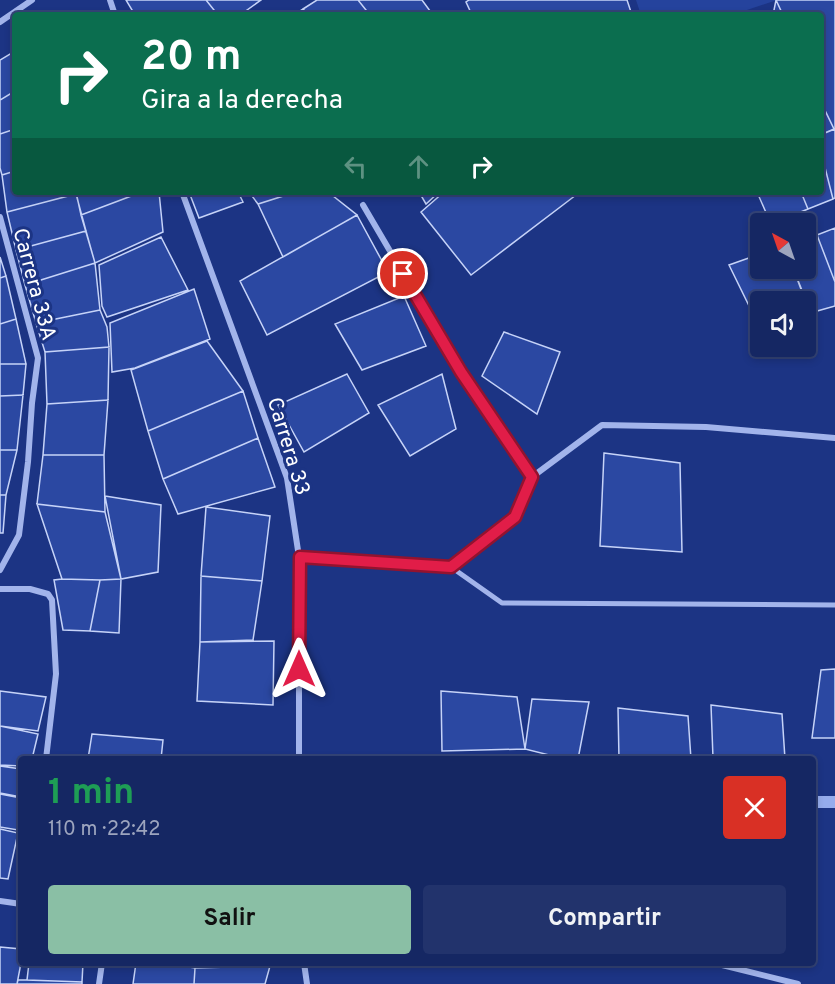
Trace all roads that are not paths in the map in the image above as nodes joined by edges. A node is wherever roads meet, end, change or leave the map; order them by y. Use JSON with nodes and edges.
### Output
{"nodes":[{"id":1,"x":32,"y":0,"type":"edge"},
{"id":2,"x":15,"y":12,"type":"edge"},
{"id":3,"x":183,"y":195,"type":"edge"},
{"id":4,"x":363,"y":205,"type":"dead end"},
{"id":5,"x":0,"y":217,"type":"edge"},
{"id":6,"x":835,"y":438,"type":"edge"},
{"id":7,"x":532,"y":477,"type":"junction"},
{"id":8,"x":300,"y":557,"type":"junction"},
{"id":9,"x":451,"y":567,"type":"junction"},
{"id":10,"x":0,"y":570,"type":"edge"},
{"id":11,"x":0,"y":589,"type":"edge"},
{"id":12,"x":835,"y":605,"type":"edge"},
{"id":13,"x":46,"y":756,"type":"edge"},
{"id":14,"x":299,"y":756,"type":"edge"},
{"id":15,"x":0,"y":901,"type":"edge"},
{"id":16,"x":18,"y":904,"type":"edge"},
{"id":17,"x":102,"y":966,"type":"edge"},
{"id":18,"x":304,"y":966,"type":"edge"},
{"id":19,"x":726,"y":966,"type":"edge"},
{"id":20,"x":99,"y":984,"type":"edge"},
{"id":21,"x":307,"y":984,"type":"edge"},
{"id":22,"x":798,"y":984,"type":"edge"}],
"edges":[{"from":1,"to":2,"type":"street"},
{"from":3,"to":8,"type":"street","name":"Carrera 33"},
{"from":4,"to":7,"type":"street"},
{"from":5,"to":10,"type":"street","name":"Carrera 33A"},
{"from":6,"to":7,"type":"street"},
{"from":7,"to":9,"type":"street"},
{"from":8,"to":9,"type":"street"},
{"from":8,"to":14,"type":"street","name":"Carrera 33"},
{"from":9,"to":12,"type":"street"},
{"from":11,"to":13,"type":"street"},
{"from":15,"to":16,"type":"street"},
{"from":17,"to":20,"type":"street"},
{"from":18,"to":21,"type":"street"},
{"from":19,"to":22,"type":"street"}]}
